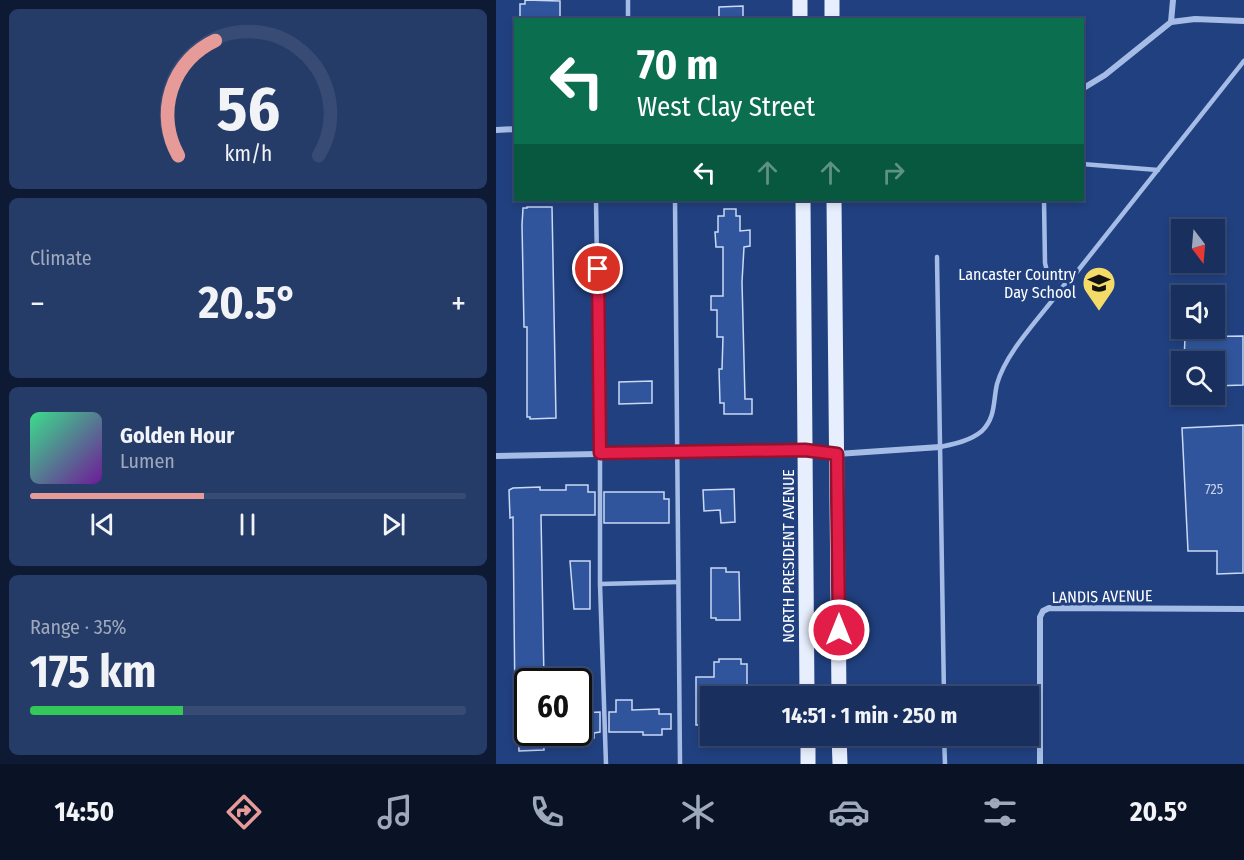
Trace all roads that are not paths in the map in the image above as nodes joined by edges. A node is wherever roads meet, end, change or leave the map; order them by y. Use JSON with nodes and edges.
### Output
{"nodes":[{"id":1,"x":628,"y":0,"type":"edge"},
{"id":2,"x":800,"y":0,"type":"edge"},
{"id":3,"x":832,"y":0,"type":"edge"},
{"id":4,"x":1174,"y":0,"type":"edge"},
{"id":5,"x":628,"y":18,"type":"edge"},
{"id":6,"x":800,"y":18,"type":"edge"},
{"id":7,"x":832,"y":18,"type":"edge"},
{"id":8,"x":1243,"y":21,"type":"edge"},
{"id":9,"x":1171,"y":22,"type":"junction"},
{"id":10,"x":1243,"y":61,"type":"edge"},
{"id":11,"x":1084,"y":88,"type":"edge"},
{"id":12,"x":514,"y":129,"type":"edge"},
{"id":13,"x":496,"y":130,"type":"edge"},
{"id":14,"x":1084,"y":164,"type":"edge"},
{"id":15,"x":1158,"y":170,"type":"junction"},
{"id":16,"x":596,"y":201,"type":"edge"},
{"id":17,"x":675,"y":201,"type":"edge"},
{"id":18,"x":803,"y":201,"type":"edge"},
{"id":19,"x":834,"y":201,"type":"edge"},
{"id":20,"x":1044,"y":201,"type":"edge"},
{"id":21,"x":937,"y":257,"type":"dead end"},
{"id":22,"x":1070,"y":277,"type":"junction"},
{"id":23,"x":940,"y":447,"type":"junction"},
{"id":24,"x":805,"y":450,"type":"junction"},
{"id":25,"x":677,"y":451,"type":"junction"},
{"id":26,"x":600,"y":453,"type":"junction"},
{"id":27,"x":837,"y":454,"type":"junction"},
{"id":28,"x":496,"y":456,"type":"edge"},
{"id":29,"x":678,"y":582,"type":"junction"},
{"id":30,"x":600,"y":584,"type":"junction"},
{"id":31,"x":1243,"y":609,"type":"edge"},
{"id":32,"x":807,"y":686,"type":"edge"},
{"id":33,"x":839,"y":686,"type":"edge"},
{"id":34,"x":944,"y":686,"type":"edge"},
{"id":35,"x":808,"y":746,"type":"edge"},
{"id":36,"x":839,"y":746,"type":"edge"},
{"id":37,"x":944,"y":746,"type":"edge"},
{"id":38,"x":606,"y":764,"type":"edge"},
{"id":39,"x":680,"y":764,"type":"edge"},
{"id":40,"x":808,"y":764,"type":"edge"},
{"id":41,"x":840,"y":764,"type":"edge"},
{"id":42,"x":945,"y":764,"type":"edge"},
{"id":43,"x":1040,"y":764,"type":"edge"}],
"edges":[{"from":1,"to":5,"type":"lane"},
{"from":2,"to":6,"type":"main road"},
{"from":3,"to":7,"type":"main road"},
{"from":4,"to":9,"type":"street"},
{"from":8,"to":9,"type":"street"},
{"from":9,"to":11,"type":"street"},
{"from":10,"to":15,"type":"lane"},
{"from":12,"to":13,"type":"street"},
{"from":14,"to":15,"type":"lane"},
{"from":15,"to":22,"type":"lane"},
{"from":16,"to":26,"type":"lane"},
{"from":17,"to":25,"type":"lane"},
{"from":18,"to":24,"type":"main road","name":"NORTH PRESIDENT AVENUE"},
{"from":19,"to":27,"type":"main road"},
{"from":20,"to":22,"type":"lane"},
{"from":21,"to":23,"type":"lane"},
{"from":22,"to":23,"type":"lane"},
{"from":23,"to":27,"type":"street"},
{"from":23,"to":34,"type":"lane"},
{"from":24,"to":25,"type":"street"},
{"from":24,"to":27,"type":"street"},
{"from":24,"to":32,"type":"main road","name":"NORTH PRESIDENT AVENUE"},
{"from":25,"to":26,"type":"street"},
{"from":25,"to":29,"type":"lane"},
{"from":26,"to":28,"type":"street"},
{"from":26,"to":30,"type":"lane"},
{"from":27,"to":33,"type":"main road"},
{"from":29,"to":30,"type":"lane"},
{"from":29,"to":39,"type":"lane"},
{"from":30,"to":38,"type":"lane"},
{"from":31,"to":43,"type":"street","name":"LANDIS AVENUE"},
{"from":35,"to":40,"type":"main road"},
{"from":36,"to":41,"type":"main road"},
{"from":37,"to":42,"type":"lane"}]}
